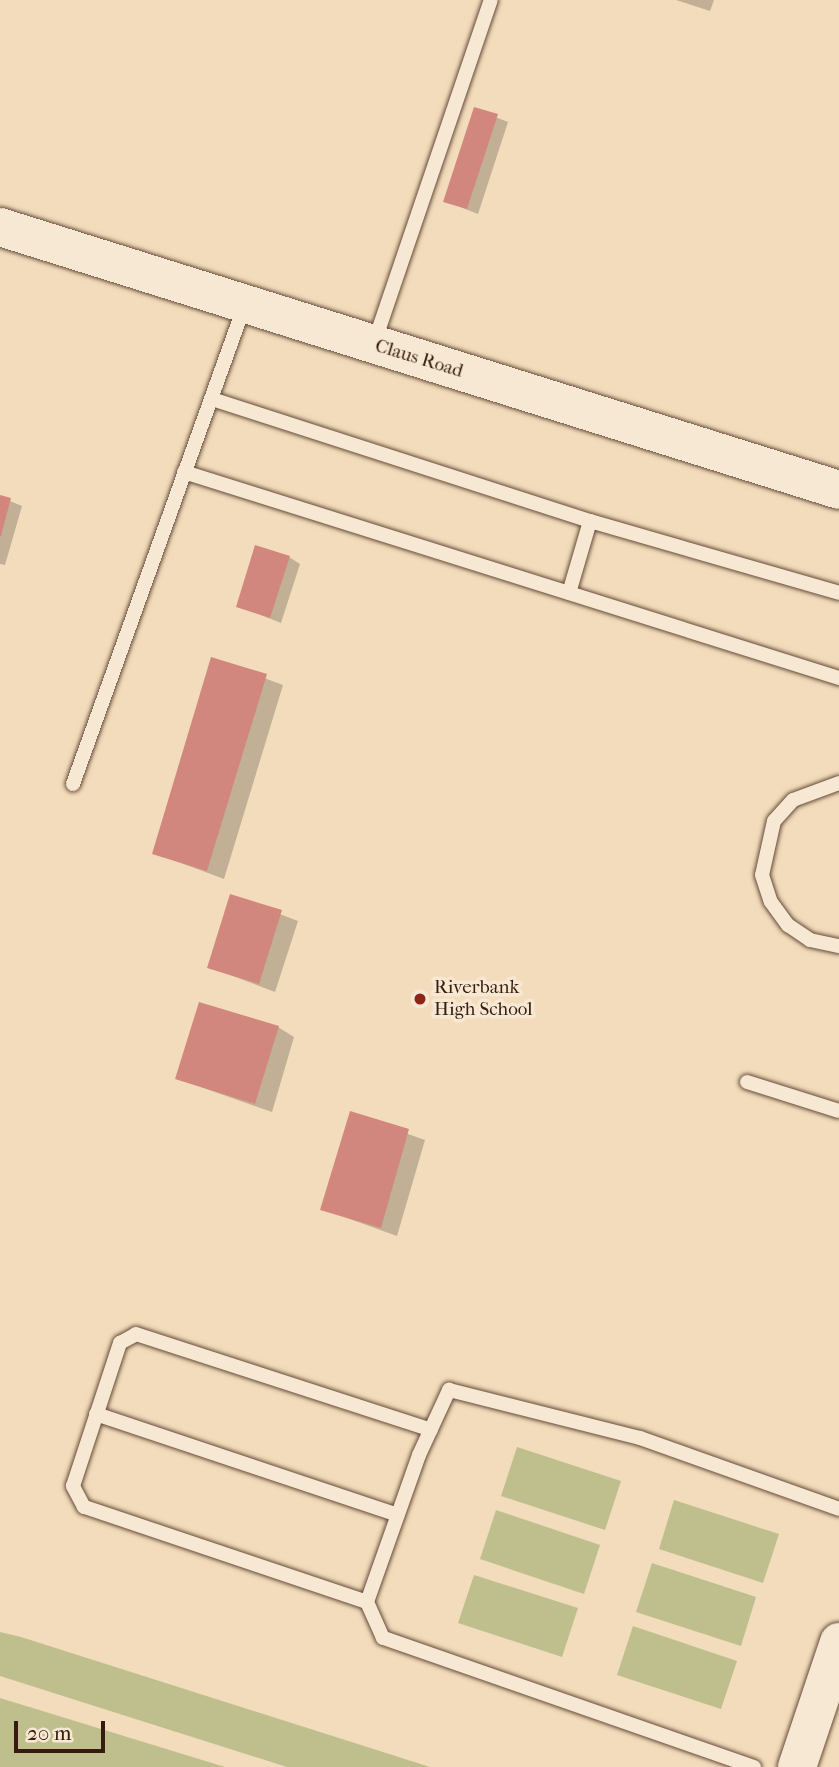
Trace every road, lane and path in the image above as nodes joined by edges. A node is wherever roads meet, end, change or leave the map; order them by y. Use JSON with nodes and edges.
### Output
{"nodes":[{"id":1,"x":491,"y":0,"type":"edge"},
{"id":2,"x":0,"y":227,"type":"edge"},
{"id":3,"x":245,"y":305,"type":"junction"},
{"id":4,"x":373,"y":345,"type":"junction"},
{"id":5,"x":212,"y":399,"type":"junction"},
{"id":6,"x":184,"y":472,"type":"junction"},
{"id":7,"x":839,"y":490,"type":"edge"},
{"id":8,"x":590,"y":521,"type":"junction"},
{"id":9,"x":569,"y":593,"type":"junction"},
{"id":10,"x":839,"y":593,"type":"edge"},
{"id":11,"x":839,"y":678,"type":"edge"},
{"id":12,"x":839,"y":783,"type":"edge"},
{"id":13,"x":73,"y":784,"type":"dead end"},
{"id":14,"x":839,"y":946,"type":"edge"},
{"id":15,"x":747,"y":1082,"type":"dead end"},
{"id":16,"x":839,"y":1111,"type":"edge"},
{"id":17,"x":96,"y":1414,"type":"junction"},
{"id":18,"x":431,"y":1430,"type":"junction"},
{"id":19,"x":839,"y":1509,"type":"edge"},
{"id":20,"x":398,"y":1515,"type":"junction"},
{"id":21,"x":367,"y":1602,"type":"junction"},
{"id":22,"x":839,"y":1642,"type":"edge"},
{"id":23,"x":754,"y":1767,"type":"edge"},
{"id":24,"x":797,"y":1767,"type":"edge"}],
"edges":[{"from":1,"to":4,"type":"lane"},
{"from":2,"to":3,"type":"main road","name":"Claus Road"},
{"from":3,"to":4,"type":"main road","name":"Claus Road"},
{"from":3,"to":5,"type":"lane"},
{"from":4,"to":7,"type":"main road","name":"Claus Road"},
{"from":5,"to":6,"type":"lane"},
{"from":5,"to":8,"type":"lane"},
{"from":6,"to":9,"type":"lane"},
{"from":6,"to":13,"type":"lane"},
{"from":8,"to":9,"type":"lane"},
{"from":8,"to":10,"type":"lane"},
{"from":9,"to":11,"type":"lane"},
{"from":12,"to":14,"type":"lane"},
{"from":15,"to":16,"type":"lane"},
{"from":17,"to":18,"type":"lane"},
{"from":17,"to":20,"type":"lane"},
{"from":17,"to":21,"type":"lane"},
{"from":18,"to":19,"type":"lane"},
{"from":18,"to":20,"type":"lane"},
{"from":20,"to":21,"type":"lane"},
{"from":21,"to":23,"type":"lane"},
{"from":22,"to":24,"type":"main road"}]}
